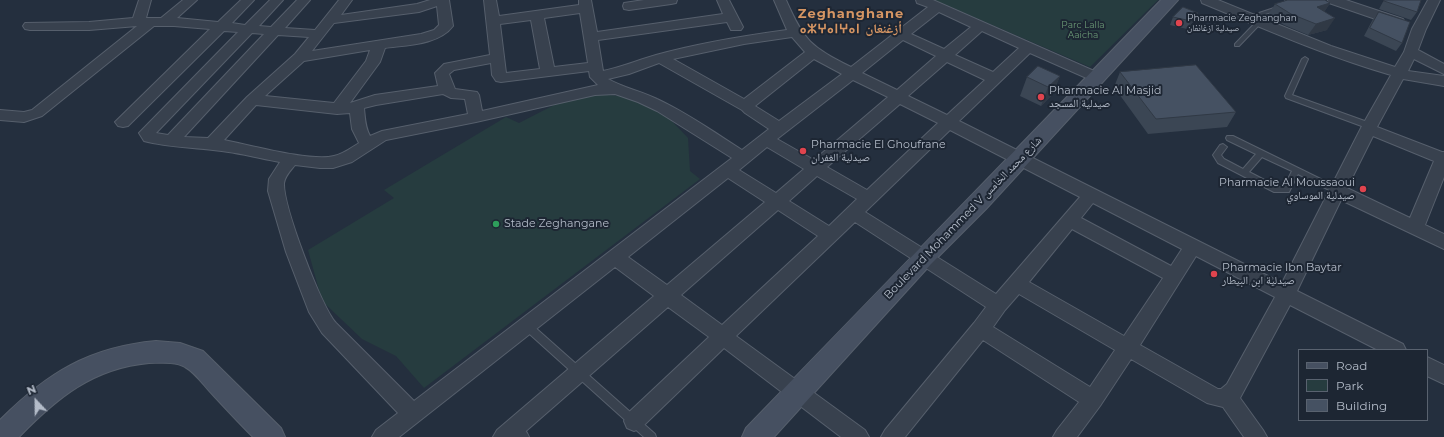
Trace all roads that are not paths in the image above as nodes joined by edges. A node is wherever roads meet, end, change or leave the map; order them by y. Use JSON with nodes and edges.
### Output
{"nodes":[{"id":1,"x":145,"y":0,"type":"edge"},
{"id":2,"x":191,"y":0,"type":"edge"},
{"id":3,"x":248,"y":0,"type":"edge"},
{"id":4,"x":277,"y":0,"type":"edge"},
{"id":5,"x":304,"y":0,"type":"edge"},
{"id":6,"x":346,"y":0,"type":"edge"},
{"id":7,"x":443,"y":0,"type":"edge"},
{"id":8,"x":490,"y":0,"type":"edge"},
{"id":9,"x":671,"y":0,"type":"edge"},
{"id":10,"x":724,"y":0,"type":"edge"},
{"id":11,"x":780,"y":0,"type":"edge"},
{"id":12,"x":1170,"y":0,"type":"edge"},
{"id":13,"x":1207,"y":0,"type":"edge"},
{"id":14,"x":1288,"y":0,"type":"edge"},
{"id":15,"x":1334,"y":0,"type":"edge"},
{"id":16,"x":1434,"y":0,"type":"edge"},
{"id":17,"x":628,"y":3,"type":"edge"},
{"id":18,"x":929,"y":3,"type":"edge"},
{"id":19,"x":586,"y":4,"type":"edge"},
{"id":20,"x":537,"y":14,"type":"junction"},
{"id":21,"x":1255,"y":19,"type":"junction"},
{"id":22,"x":330,"y":20,"type":"junction"},
{"id":23,"x":493,"y":21,"type":"junction"},
{"id":24,"x":151,"y":22,"type":"junction"},
{"id":25,"x":30,"y":26,"type":"dead end"},
{"id":26,"x":980,"y":26,"type":"junction"},
{"id":27,"x":221,"y":27,"type":"junction"},
{"id":28,"x":249,"y":29,"type":"junction"},
{"id":29,"x":1419,"y":29,"type":"junction"},
{"id":30,"x":275,"y":31,"type":"junction"},
{"id":31,"x":637,"y":31,"type":"junction"},
{"id":32,"x":794,"y":33,"type":"junction"},
{"id":33,"x":320,"y":34,"type":"junction"},
{"id":34,"x":901,"y":34,"type":"junction"},
{"id":35,"x":591,"y":37,"type":"junction"},
{"id":36,"x":379,"y":45,"type":"junction"},
{"id":37,"x":1237,"y":45,"type":"dead end"},
{"id":38,"x":1028,"y":47,"type":"junction"},
{"id":39,"x":1411,"y":52,"type":"junction"},
{"id":40,"x":814,"y":53,"type":"junction"},
{"id":41,"x":946,"y":56,"type":"junction"},
{"id":42,"x":300,"y":57,"type":"junction"},
{"id":43,"x":497,"y":58,"type":"junction"},
{"id":44,"x":660,"y":58,"type":"junction"},
{"id":45,"x":1306,"y":59,"type":"dead end"},
{"id":46,"x":1444,"y":70,"type":"edge"},
{"id":47,"x":596,"y":71,"type":"junction"},
{"id":48,"x":548,"y":72,"type":"junction"},
{"id":49,"x":851,"y":73,"type":"junction"},
{"id":50,"x":1400,"y":73,"type":"junction"},
{"id":51,"x":1096,"y":78,"type":"junction"},
{"id":52,"x":995,"y":79,"type":"junction"},
{"id":53,"x":1444,"y":81,"type":"edge"},
{"id":54,"x":446,"y":89,"type":"junction"},
{"id":55,"x":618,"y":90,"type":"junction"},
{"id":56,"x":898,"y":97,"type":"junction"},
{"id":57,"x":252,"y":100,"type":"junction"},
{"id":58,"x":357,"y":105,"type":"junction"},
{"id":59,"x":746,"y":106,"type":"junction"},
{"id":60,"x":337,"y":109,"type":"junction"},
{"id":61,"x":0,"y":115,"type":"edge"},
{"id":62,"x":476,"y":118,"type":"junction"},
{"id":63,"x":123,"y":122,"type":"dead end"},
{"id":64,"x":948,"y":122,"type":"junction"},
{"id":65,"x":1370,"y":127,"type":"junction"},
{"id":66,"x":780,"y":128,"type":"junction"},
{"id":67,"x":1230,"y":138,"type":"dead end"},
{"id":68,"x":766,"y":140,"type":"junction"},
{"id":69,"x":171,"y":141,"type":"junction"},
{"id":70,"x":367,"y":143,"type":"junction"},
{"id":71,"x":212,"y":144,"type":"junction"},
{"id":72,"x":1222,"y":147,"type":"dead end"},
{"id":73,"x":1261,"y":153,"type":"junction"},
{"id":74,"x":743,"y":158,"type":"junction"},
{"id":75,"x":1444,"y":158,"type":"edge"},
{"id":76,"x":291,"y":159,"type":"junction"},
{"id":77,"x":1020,"y":159,"type":"junction"},
{"id":78,"x":816,"y":168,"type":"junction"},
{"id":79,"x":727,"y":170,"type":"junction"},
{"id":80,"x":1296,"y":170,"type":"junction"},
{"id":81,"x":1244,"y":173,"type":"junction"},
{"id":82,"x":1338,"y":191,"type":"junction"},
{"id":83,"x":1090,"y":196,"type":"junction"},
{"id":84,"x":869,"y":198,"type":"junction"},
{"id":85,"x":777,"y":202,"type":"junction"},
{"id":86,"x":854,"y":212,"type":"junction"},
{"id":87,"x":1070,"y":220,"type":"junction"},
{"id":88,"x":1415,"y":228,"type":"junction"},
{"id":89,"x":830,"y":235,"type":"junction"},
{"id":90,"x":1444,"y":242,"type":"edge"},
{"id":91,"x":1193,"y":247,"type":"junction"},
{"id":92,"x":615,"y":257,"type":"junction"},
{"id":93,"x":923,"y":258,"type":"junction"},
{"id":94,"x":1174,"y":276,"type":"junction"},
{"id":95,"x":1018,"y":284,"type":"junction"},
{"id":96,"x":1286,"y":294,"type":"junction"},
{"id":97,"x":667,"y":296,"type":"junction"},
{"id":98,"x":998,"y":305,"type":"junction"},
{"id":99,"x":527,"y":326,"type":"junction"},
{"id":100,"x":981,"y":329,"type":"junction"},
{"id":101,"x":722,"y":337,"type":"junction"},
{"id":102,"x":1127,"y":347,"type":"junction"},
{"id":103,"x":1394,"y":349,"type":"edge"},
{"id":104,"x":1428,"y":367,"type":"edge"},
{"id":105,"x":579,"y":372,"type":"junction"},
{"id":106,"x":1444,"y":375,"type":"edge"},
{"id":107,"x":798,"y":393,"type":"junction"},
{"id":108,"x":1228,"y":397,"type":"junction"},
{"id":109,"x":1093,"y":400,"type":"junction"},
{"id":110,"x":413,"y":414,"type":"junction"},
{"id":111,"x":634,"y":421,"type":"junction"},
{"id":112,"x":514,"y":434,"type":"edge"},
{"id":113,"x":1,"y":437,"type":"edge"},
{"id":114,"x":271,"y":437,"type":"edge"},
{"id":115,"x":383,"y":437,"type":"edge"},
{"id":116,"x":651,"y":437,"type":"edge"},
{"id":117,"x":756,"y":437,"type":"edge"},
{"id":118,"x":858,"y":437,"type":"edge"},
{"id":119,"x":892,"y":437,"type":"edge"},
{"id":120,"x":1064,"y":437,"type":"edge"},
{"id":121,"x":1256,"y":437,"type":"edge"}],
"edges":[{"from":1,"to":24,"type":"street"},
{"from":2,"to":24,"type":"street"},
{"from":3,"to":27,"type":"street"},
{"from":4,"to":28,"type":"street"},
{"from":5,"to":30,"type":"street"},
{"from":6,"to":22,"type":"street"},
{"from":7,"to":22,"type":"street"},
{"from":7,"to":36,"type":"street"},
{"from":8,"to":23,"type":"street"},
{"from":9,"to":17,"type":"street"},
{"from":10,"to":31,"type":"street"},
{"from":11,"to":32,"type":"street"},
{"from":12,"to":51,"type":"main road","name":"Boulevard Mohammed V شارع محمد الخامس"},
{"from":13,"to":21,"type":"street"},
{"from":14,"to":21,"type":"lane"},
{"from":15,"to":29,"type":"street"},
{"from":16,"to":29,"type":"street"},
{"from":17,"to":31,"type":"street"},
{"from":18,"to":26,"type":"street"},
{"from":18,"to":34,"type":"street"},
{"from":19,"to":20,"type":"street"},
{"from":19,"to":35,"type":"street"},
{"from":20,"to":23,"type":"street"},
{"from":20,"to":48,"type":"street"},
{"from":21,"to":37,"type":"lane"},
{"from":21,"to":50,"type":"street"},
{"from":22,"to":33,"type":"street"},
{"from":23,"to":43,"type":"street"},
{"from":24,"to":25,"type":"street"},
{"from":24,"to":27,"type":"street"},
{"from":24,"to":61,"type":"street"},
{"from":26,"to":38,"type":"street"},
{"from":26,"to":41,"type":"street"},
{"from":27,"to":28,"type":"street"},
{"from":27,"to":63,"type":"street"},
{"from":28,"to":30,"type":"street"},
{"from":28,"to":69,"type":"street"},
{"from":29,"to":39,"type":"street"},
{"from":30,"to":33,"type":"street"},
{"from":30,"to":69,"type":"street"},
{"from":31,"to":35,"type":"street"},
{"from":32,"to":40,"type":"street"},
{"from":32,"to":44,"type":"street"},
{"from":33,"to":42,"type":"street"},
{"from":34,"to":41,"type":"street"},
{"from":34,"to":49,"type":"street"},
{"from":35,"to":47,"type":"street"},
{"from":36,"to":42,"type":"street"},
{"from":36,"to":60,"type":"street"},
{"from":38,"to":51,"type":"street"},
{"from":38,"to":52,"type":"street"},
{"from":39,"to":46,"type":"street"},
{"from":39,"to":50,"type":"street"},
{"from":40,"to":49,"type":"street"},
{"from":40,"to":59,"type":"street"},
{"from":41,"to":52,"type":"street"},
{"from":41,"to":56,"type":"street"},
{"from":42,"to":57,"type":"street"},
{"from":43,"to":48,"type":"street"},
{"from":43,"to":54,"type":"street"},
{"from":44,"to":47,"type":"street"},
{"from":44,"to":59,"type":"street"},
{"from":45,"to":65,"type":"lane"},
{"from":47,"to":48,"type":"street"},
{"from":47,"to":55,"type":"street"},
{"from":49,"to":56,"type":"street"},
{"from":49,"to":66,"type":"street"},
{"from":50,"to":53,"type":"street"},
{"from":50,"to":65,"type":"street"},
{"from":51,"to":77,"type":"main road","name":"Boulevard Mohammed V شارع محمد الخامس"},
{"from":52,"to":64,"type":"street"},
{"from":54,"to":58,"type":"street"},
{"from":54,"to":62,"type":"street"},
{"from":55,"to":62,"type":"street"},
{"from":55,"to":74,"type":"street"},
{"from":56,"to":64,"type":"street"},
{"from":56,"to":78,"type":"street"},
{"from":57,"to":60,"type":"street"},
{"from":57,"to":71,"type":"street"},
{"from":58,"to":60,"type":"street"},
{"from":58,"to":70,"type":"street"},
{"from":59,"to":66,"type":"street"},
{"from":62,"to":70,"type":"street"},
{"from":64,"to":77,"type":"street"},
{"from":64,"to":84,"type":"street"},
{"from":65,"to":75,"type":"street"},
{"from":65,"to":82,"type":"street"},
{"from":66,"to":68,"type":"street"},
{"from":67,"to":73,"type":"lane"},
{"from":68,"to":74,"type":"street"},
{"from":68,"to":78,"type":"street"},
{"from":69,"to":71,"type":"street"},
{"from":70,"to":76,"type":"street"},
{"from":71,"to":76,"type":"street"},
{"from":72,"to":81,"type":"lane"},
{"from":73,"to":80,"type":"lane"},
{"from":73,"to":81,"type":"lane"},
{"from":74,"to":79,"type":"street"},
{"from":75,"to":88,"type":"street"},
{"from":76,"to":110,"type":"street"},
{"from":77,"to":83,"type":"street"},
{"from":77,"to":93,"type":"main road","name":"Boulevard Mohammed V شارع محمد الخامس"},
{"from":78,"to":84,"type":"street"},
{"from":78,"to":85,"type":"street"},
{"from":79,"to":85,"type":"street"},
{"from":79,"to":92,"type":"street"},
{"from":80,"to":81,"type":"lane"},
{"from":80,"to":82,"type":"lane"},
{"from":82,"to":88,"type":"street"},
{"from":82,"to":96,"type":"street"},
{"from":83,"to":87,"type":"street"},
{"from":83,"to":91,"type":"street"},
{"from":84,"to":86,"type":"street"},
{"from":85,"to":89,"type":"street"},
{"from":85,"to":97,"type":"street"},
{"from":86,"to":89,"type":"street"},
{"from":86,"to":93,"type":"street"},
{"from":87,"to":94,"type":"street"},
{"from":87,"to":95,"type":"street"},
{"from":88,"to":90,"type":"street"},
{"from":89,"to":101,"type":"street"},
{"from":91,"to":94,"type":"street"},
{"from":91,"to":96,"type":"street"},
{"from":92,"to":97,"type":"street"},
{"from":92,"to":99,"type":"street"},
{"from":93,"to":98,"type":"street"},
{"from":93,"to":107,"type":"main road","name":"Boulevard Mohammed V شارع محمد الخامس"},
{"from":94,"to":102,"type":"street"},
{"from":95,"to":98,"type":"street"},
{"from":95,"to":102,"type":"street"},
{"from":96,"to":103,"type":"street"},
{"from":96,"to":108,"type":"street"},
{"from":97,"to":101,"type":"street"},
{"from":97,"to":105,"type":"street"},
{"from":98,"to":100,"type":"street"},
{"from":99,"to":105,"type":"lane"},
{"from":99,"to":110,"type":"street"},
{"from":100,"to":109,"type":"street"},
{"from":100,"to":119,"type":"street"},
{"from":101,"to":107,"type":"street"},
{"from":101,"to":111,"type":"street"},
{"from":102,"to":108,"type":"street"},
{"from":102,"to":109,"type":"street"},
{"from":104,"to":106,"type":"street"},
{"from":105,"to":111,"type":"lane"},
{"from":105,"to":112,"type":"street"},
{"from":107,"to":117,"type":"main road","name":"Boulevard Mohammed V شارع محمد الخامس"},
{"from":107,"to":118,"type":"street"},
{"from":108,"to":121,"type":"street"},
{"from":109,"to":120,"type":"street"},
{"from":110,"to":115,"type":"street"},
{"from":111,"to":116,"type":"lane"},
{"from":113,"to":114,"type":"main road"}]}
